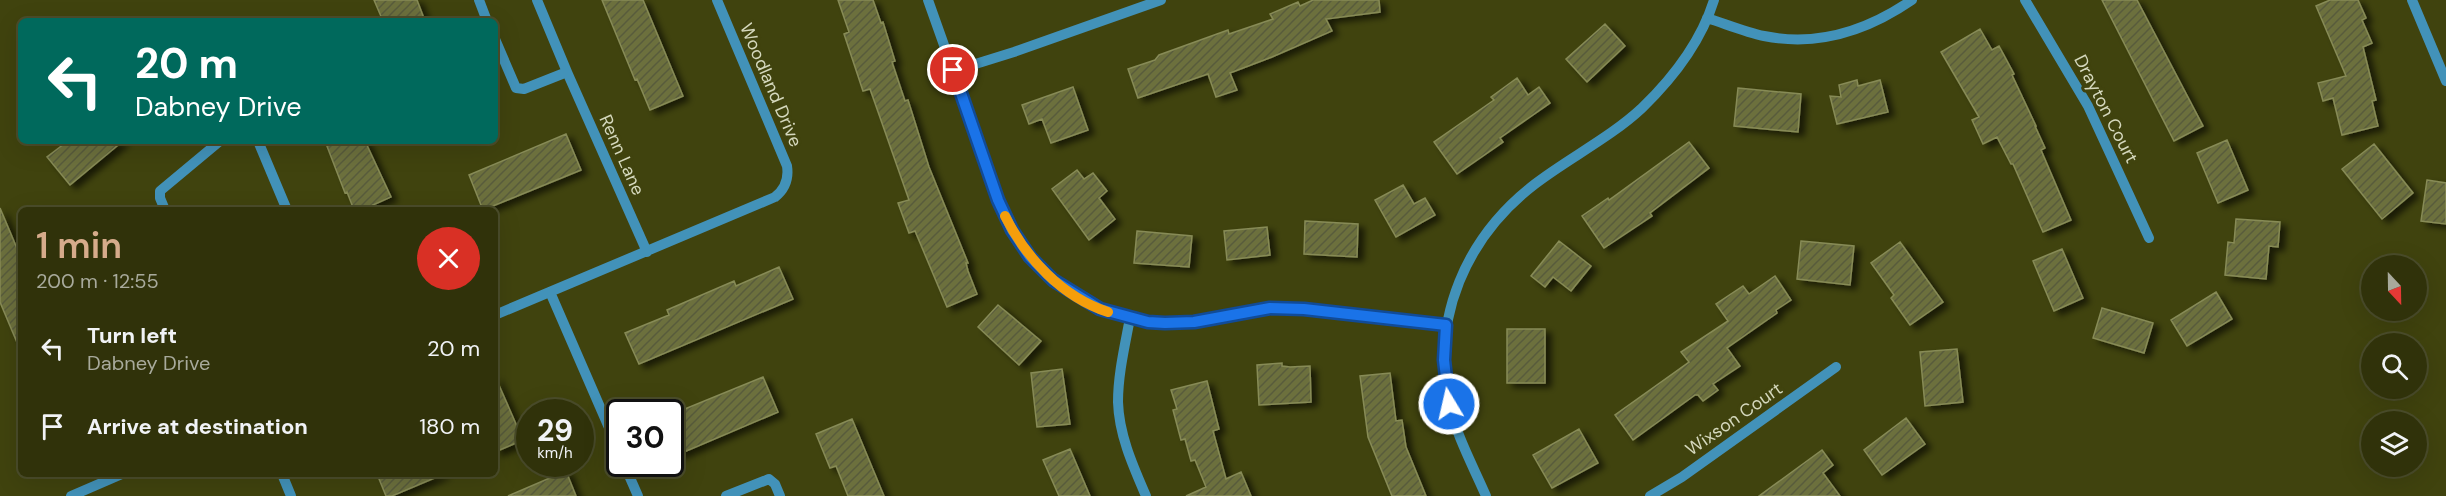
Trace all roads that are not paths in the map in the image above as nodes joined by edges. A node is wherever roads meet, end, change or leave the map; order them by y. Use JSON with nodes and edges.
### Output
{"nodes":[{"id":1,"x":478,"y":0,"type":"edge"},
{"id":2,"x":537,"y":0,"type":"edge"},
{"id":3,"x":717,"y":0,"type":"edge"},
{"id":4,"x":928,"y":0,"type":"edge"},
{"id":5,"x":1161,"y":0,"type":"edge"},
{"id":6,"x":1714,"y":0,"type":"edge"},
{"id":7,"x":1911,"y":0,"type":"edge"},
{"id":8,"x":2025,"y":0,"type":"edge"},
{"id":9,"x":2412,"y":0,"type":"edge"},
{"id":10,"x":487,"y":18,"type":"edge"},
{"id":11,"x":1707,"y":18,"type":"junction"},
{"id":12,"x":498,"y":46,"type":"edge"},
{"id":13,"x":953,"y":70,"type":"junction"},
{"id":14,"x":567,"y":72,"type":"junction"},
{"id":15,"x":2446,"y":81,"type":"edge"},
{"id":16,"x":216,"y":144,"type":"edge"},
{"id":17,"x":259,"y":144,"type":"edge"},
{"id":18,"x":164,"y":207,"type":"edge"},
{"id":19,"x":286,"y":207,"type":"edge"},
{"id":20,"x":2149,"y":238,"type":"dead end"},
{"id":21,"x":647,"y":252,"type":"junction"},
{"id":22,"x":550,"y":292,"type":"junction"},
{"id":23,"x":498,"y":314,"type":"edge"},
{"id":24,"x":1130,"y":318,"type":"junction"},
{"id":25,"x":1446,"y":325,"type":"junction"},
{"id":26,"x":1836,"y":367,"type":"dead end"},
{"id":27,"x":606,"y":421,"type":"edge"},
{"id":28,"x":115,"y":477,"type":"edge"},
{"id":29,"x":283,"y":477,"type":"edge"},
{"id":30,"x":630,"y":477,"type":"edge"},
{"id":31,"x":71,"y":496,"type":"edge"},
{"id":32,"x":291,"y":496,"type":"edge"},
{"id":33,"x":638,"y":496,"type":"edge"},
{"id":34,"x":726,"y":496,"type":"edge"},
{"id":35,"x":780,"y":496,"type":"edge"},
{"id":36,"x":1146,"y":496,"type":"edge"},
{"id":37,"x":1486,"y":496,"type":"edge"},
{"id":38,"x":1650,"y":496,"type":"edge"}],
"edges":[{"from":1,"to":10,"type":"street"},
{"from":2,"to":14,"type":"street","name":"Renn Lane"},
{"from":3,"to":21,"type":"street","name":"Woodland Drive"},
{"from":4,"to":13,"type":"street"},
{"from":5,"to":13,"type":"street"},
{"from":6,"to":11,"type":"street"},
{"from":7,"to":11,"type":"street"},
{"from":8,"to":20,"type":"street","name":"Drayton Court"},
{"from":9,"to":15,"type":"street"},
{"from":11,"to":25,"type":"street"},
{"from":12,"to":14,"type":"street"},
{"from":13,"to":24,"type":"street"},
{"from":14,"to":21,"type":"street","name":"Renn Lane"},
{"from":16,"to":18,"type":"street"},
{"from":17,"to":19,"type":"street"},
{"from":21,"to":22,"type":"street"},
{"from":22,"to":23,"type":"street"},
{"from":22,"to":27,"type":"street"},
{"from":24,"to":25,"type":"street"},
{"from":24,"to":36,"type":"street"},
{"from":25,"to":37,"type":"street"},
{"from":26,"to":38,"type":"street","name":"Wixson Court"},
{"from":28,"to":31,"type":"street"},
{"from":29,"to":32,"type":"street"},
{"from":30,"to":33,"type":"street"},
{"from":34,"to":35,"type":"street"}]}
